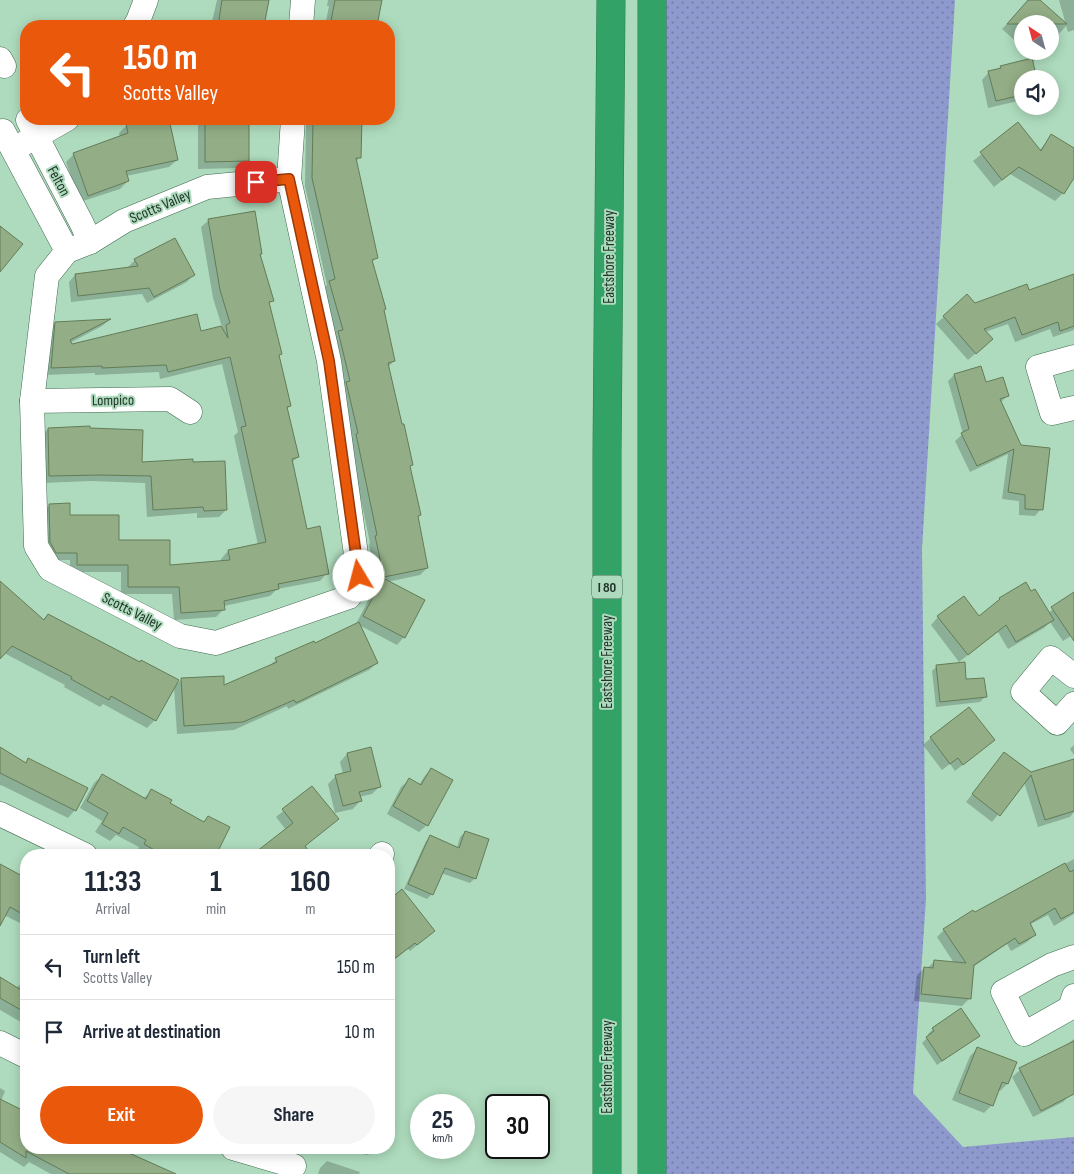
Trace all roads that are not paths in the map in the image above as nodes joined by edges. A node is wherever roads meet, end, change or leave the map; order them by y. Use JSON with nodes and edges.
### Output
{"nodes":[{"id":1,"x":146,"y":0,"type":"edge"},
{"id":2,"x":163,"y":0,"type":"edge"},
{"id":3,"x":302,"y":0,"type":"edge"},
{"id":4,"x":611,"y":0,"type":"edge"},
{"id":5,"x":652,"y":0,"type":"edge"},
{"id":6,"x":138,"y":20,"type":"edge"},
{"id":7,"x":156,"y":20,"type":"edge"},
{"id":8,"x":300,"y":20,"type":"edge"},
{"id":9,"x":31,"y":125,"type":"edge"},
{"id":10,"x":293,"y":125,"type":"edge"},
{"id":11,"x":4,"y":141,"type":"edge"},
{"id":12,"x":289,"y":179,"type":"junction"},
{"id":13,"x":90,"y":242,"type":"junction"},
{"id":14,"x":67,"y":251,"type":"junction"},
{"id":15,"x":1074,"y":356,"type":"edge"},
{"id":16,"x":32,"y":401,"type":"junction"},
{"id":17,"x":1074,"y":408,"type":"edge"},
{"id":18,"x":190,"y":412,"type":"dead end"},
{"id":19,"x":1074,"y":676,"type":"edge"},
{"id":20,"x":1074,"y":704,"type":"edge"},
{"id":21,"x":0,"y":814,"type":"edge"},
{"id":22,"x":73,"y":849,"type":"edge"},
{"id":23,"x":1071,"y":959,"type":"edge"},
{"id":24,"x":1074,"y":984,"type":"edge"},
{"id":25,"x":1074,"y":996,"type":"edge"},
{"id":26,"x":0,"y":1043,"type":"edge"},
{"id":27,"x":20,"y":1053,"type":"edge"},
{"id":28,"x":259,"y":1154,"type":"edge"},
{"id":29,"x":294,"y":1162,"type":"edge"},
{"id":30,"x":607,"y":1174,"type":"edge"},
{"id":31,"x":652,"y":1174,"type":"edge"}],
"edges":[{"from":1,"to":6,"type":"street"},
{"from":2,"to":7,"type":"street"},
{"from":3,"to":8,"type":"street"},
{"from":4,"to":30,"type":"highway","name":"Eastshore Freeway","number":"I 80"},
{"from":5,"to":31,"type":"highway"},
{"from":9,"to":11,"type":"street"},
{"from":9,"to":13,"type":"street","name":"Felton"},
{"from":10,"to":12,"type":"street","name":"Scotts Valley"},
{"from":11,"to":14,"type":"street","name":"Felton"},
{"from":12,"to":13,"type":"street","name":"Scotts Valley"},
{"from":12,"to":16,"type":"street","name":"Scotts Valley"},
{"from":13,"to":14,"type":"street","name":"Scotts Valley"},
{"from":14,"to":16,"type":"street","name":"Scotts Valley"},
{"from":15,"to":17,"type":"street"},
{"from":16,"to":18,"type":"street","name":"Lompico"},
{"from":19,"to":20,"type":"street"},
{"from":21,"to":22,"type":"street"},
{"from":23,"to":24,"type":"street"},
{"from":23,"to":25,"type":"street"},
{"from":26,"to":27,"type":"street"},
{"from":28,"to":29,"type":"street"}]}
